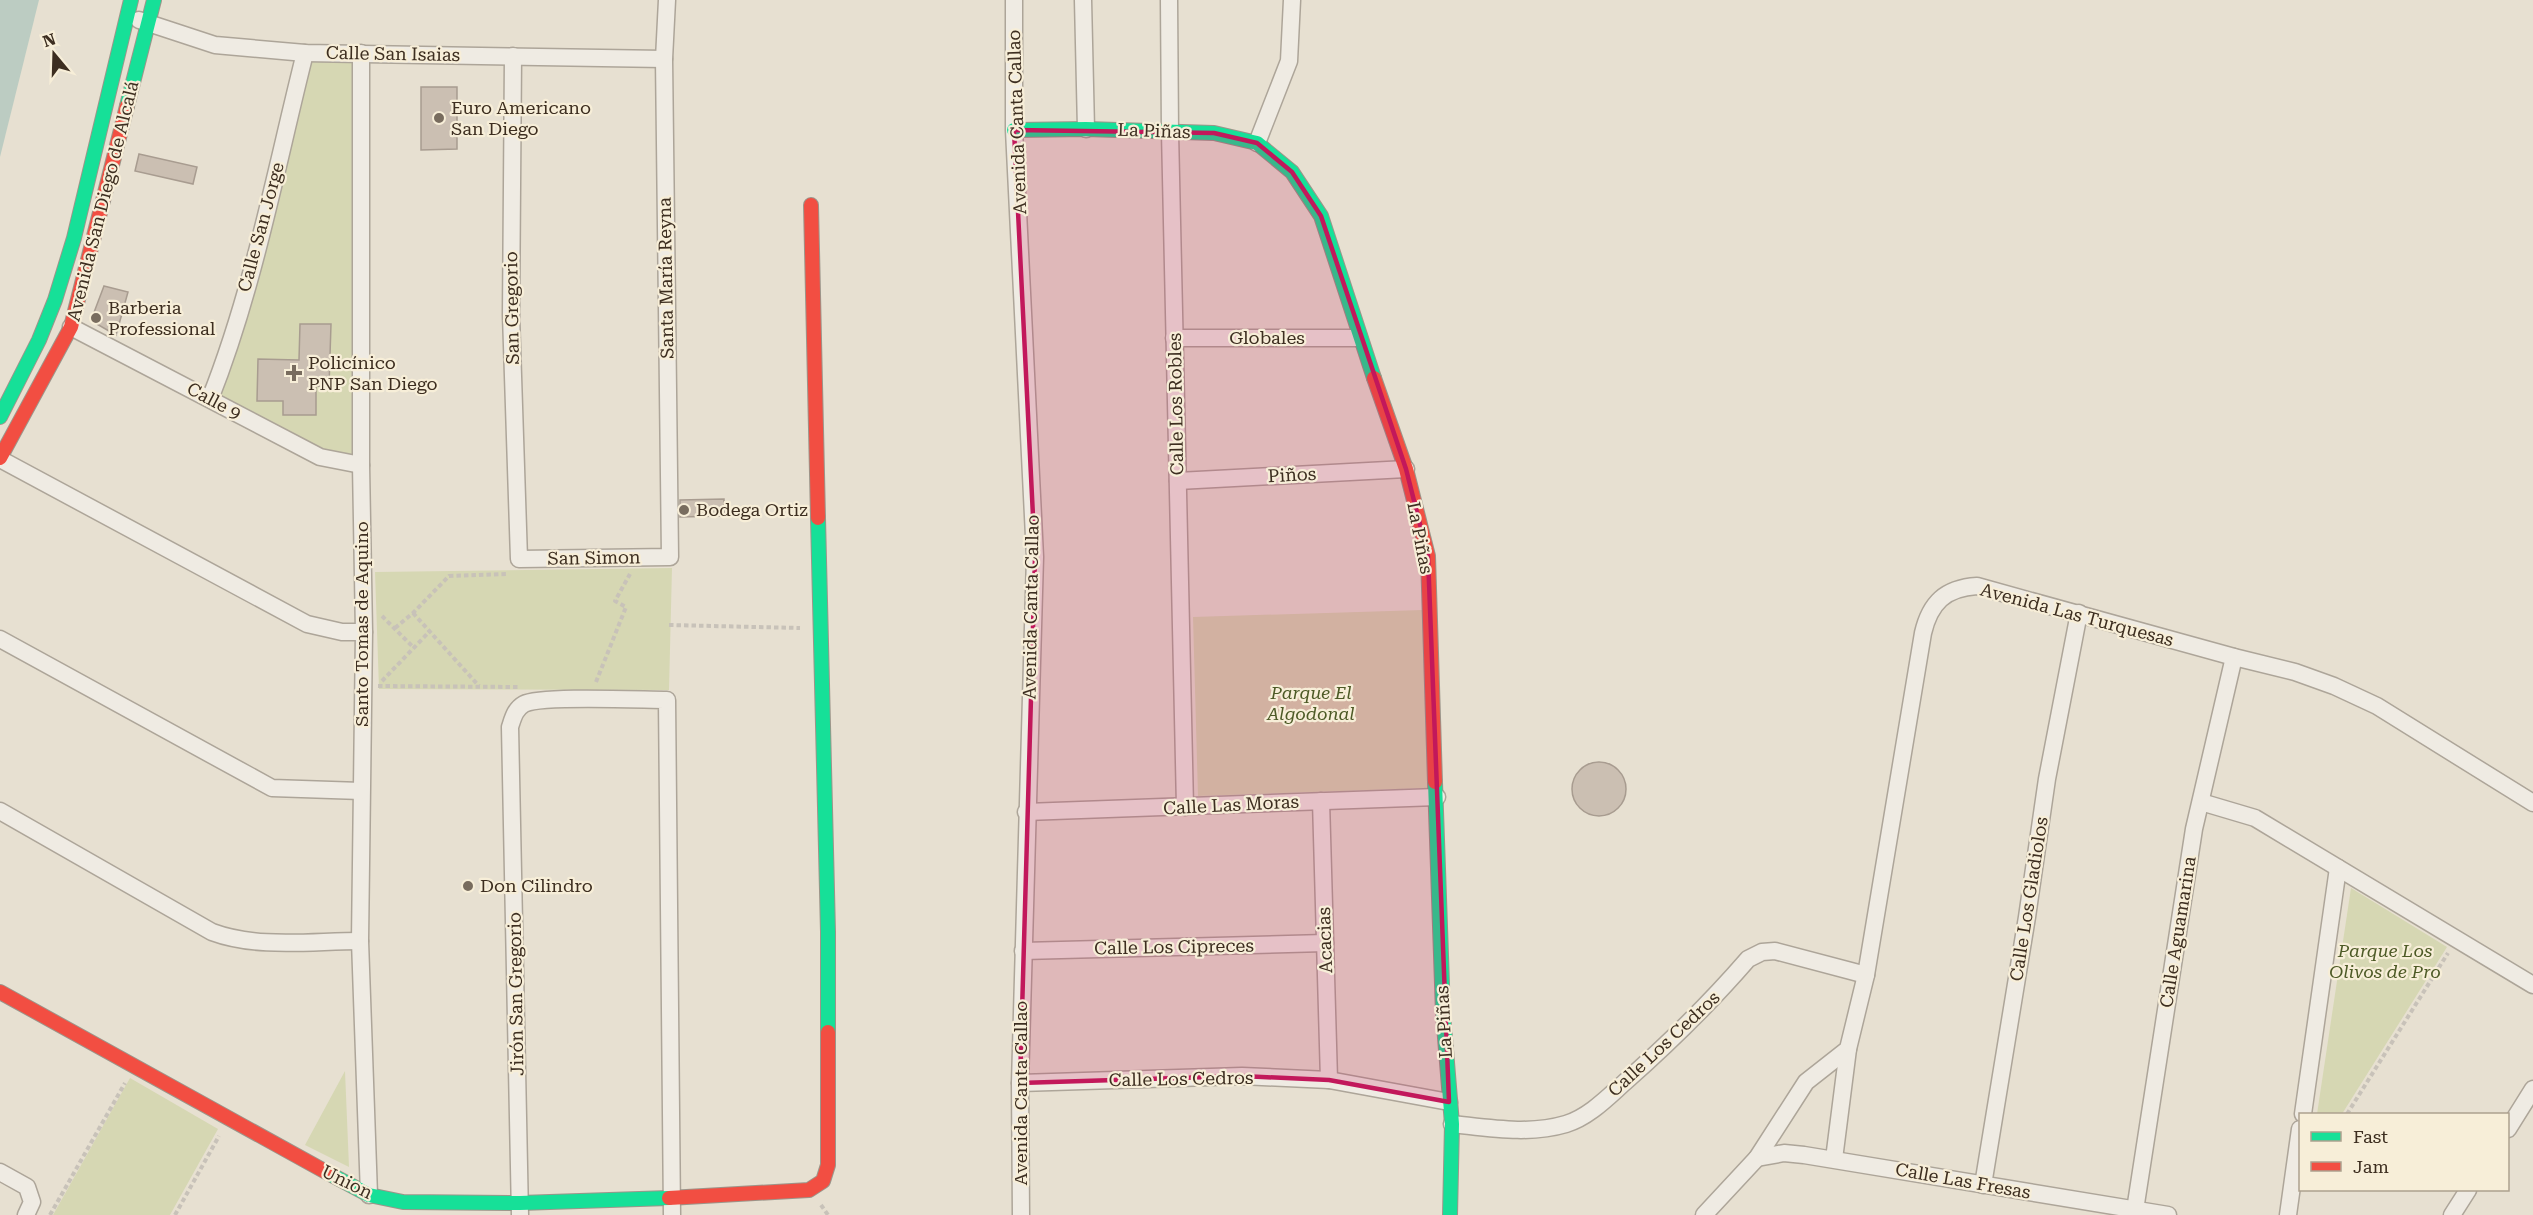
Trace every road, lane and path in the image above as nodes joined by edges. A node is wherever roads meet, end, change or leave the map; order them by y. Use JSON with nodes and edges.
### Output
{"nodes":[{"id":1,"x":154,"y":0,"type":"edge"},
{"id":2,"x":667,"y":0,"type":"edge"},
{"id":3,"x":1014,"y":0,"type":"edge"},
{"id":4,"x":1083,"y":0,"type":"edge"},
{"id":5,"x":1169,"y":0,"type":"edge"},
{"id":6,"x":1292,"y":0,"type":"edge"},
{"id":7,"x":129,"y":8,"type":"edge"},
{"id":8,"x":148,"y":23,"type":"junction"},
{"id":9,"x":305,"y":53,"type":"junction"},
{"id":10,"x":361,"y":53,"type":"junction"},
{"id":11,"x":513,"y":56,"type":"junction"},
{"id":12,"x":664,"y":59,"type":"junction"},
{"id":13,"x":1086,"y":129,"type":"junction"},
{"id":14,"x":1014,"y":130,"type":"junction"},
{"id":15,"x":1170,"y":132,"type":"junction"},
{"id":16,"x":1257,"y":143,"type":"junction"},
{"id":17,"x":811,"y":205,"type":"dead end"},
{"id":18,"x":72,"y":327,"type":"junction"},
{"id":19,"x":1174,"y":338,"type":"junction"},
{"id":20,"x":1359,"y":338,"type":"junction"},
{"id":21,"x":210,"y":399,"type":"junction"},
{"id":22,"x":0,"y":417,"type":"edge"},
{"id":23,"x":0,"y":458,"type":"edge"},
{"id":24,"x":361,"y":465,"type":"junction"},
{"id":25,"x":1406,"y":469,"type":"junction"},
{"id":26,"x":1178,"y":481,"type":"junction"},
{"id":27,"x":670,"y":556,"type":"joint"},
{"id":28,"x":639,"y":557,"type":"junction"},
{"id":29,"x":518,"y":566,"type":"junction"},
{"id":30,"x":413,"y":613,"type":"junction"},
{"id":31,"x":2079,"y":613,"type":"junction"},
{"id":32,"x":389,"y":622,"type":"dead end"},
{"id":33,"x":669,"y":625,"type":"dead end"},
{"id":34,"x":394,"y":628,"type":"junction"},
{"id":35,"x":822,"y":628,"type":"junction"},
{"id":36,"x":364,"y":632,"type":"junction"},
{"id":37,"x":430,"y":632,"type":"junction"},
{"id":38,"x":0,"y":639,"type":"edge"},
{"id":39,"x":414,"y":648,"type":"junction"},
{"id":40,"x":2234,"y":657,"type":"junction"},
{"id":41,"x":383,"y":680,"type":"dead end"},
{"id":42,"x":479,"y":687,"type":"dead end"},
{"id":43,"x":594,"y":687,"type":"dead end"},
{"id":44,"x":361,"y":791,"type":"junction"},
{"id":45,"x":1437,"y":797,"type":"junction"},
{"id":46,"x":1321,"y":801,"type":"junction"},
{"id":47,"x":2200,"y":802,"type":"junction"},
{"id":48,"x":2533,"y":803,"type":"edge"},
{"id":49,"x":1185,"y":807,"type":"junction"},
{"id":50,"x":0,"y":812,"type":"edge"},
{"id":51,"x":1026,"y":812,"type":"junction"},
{"id":52,"x":2338,"y":868,"type":"junction"},
{"id":53,"x":2457,"y":939,"type":"junction"},
{"id":54,"x":360,"y":941,"type":"junction"},
{"id":55,"x":1324,"y":943,"type":"junction"},
{"id":56,"x":1023,"y":951,"type":"junction"},
{"id":57,"x":1866,"y":975,"type":"junction"},
{"id":58,"x":2533,"y":985,"type":"edge"},
{"id":59,"x":0,"y":992,"type":"edge"},
{"id":60,"x":1848,"y":1049,"type":"junction"},
{"id":61,"x":134,"y":1066,"type":"junction"},
{"id":62,"x":1329,"y":1080,"type":"junction"},
{"id":63,"x":1020,"y":1083,"type":"junction"},
{"id":64,"x":2533,"y":1089,"type":"edge"},
{"id":65,"x":1449,"y":1102,"type":"junction"},
{"id":66,"x":2302,"y":1113,"type":"edge"},
{"id":67,"x":2348,"y":1113,"type":"edge"},
{"id":68,"x":228,"y":1119,"type":"junction"},
{"id":69,"x":1452,"y":1124,"type":"junction"},
{"id":70,"x":2509,"y":1127,"type":"edge"},
{"id":71,"x":2299,"y":1142,"type":"edge"},
{"id":72,"x":1757,"y":1158,"type":"junction"},
{"id":73,"x":1834,"y":1159,"type":"junction"},
{"id":74,"x":0,"y":1172,"type":"edge"},
{"id":75,"x":1983,"y":1185,"type":"junction"},
{"id":76,"x":2467,"y":1191,"type":"edge"},
{"id":77,"x":369,"y":1196,"type":"junction"},
{"id":78,"x":672,"y":1207,"type":"edge"},
{"id":79,"x":520,"y":1209,"type":"edge"},
{"id":80,"x":2135,"y":1210,"type":"junction"},
{"id":81,"x":26,"y":1215,"type":"edge"},
{"id":82,"x":50,"y":1215,"type":"edge"},
{"id":83,"x":175,"y":1215,"type":"edge"},
{"id":84,"x":1021,"y":1215,"type":"edge"},
{"id":85,"x":1450,"y":1215,"type":"edge"},
{"id":86,"x":1704,"y":1215,"type":"edge"},
{"id":87,"x":2168,"y":1215,"type":"edge"},
{"id":88,"x":2288,"y":1215,"type":"edge"},
{"id":89,"x":2452,"y":1215,"type":"edge"}],
"edges":[{"from":1,"to":8,"type":"street","name":"Avenida San Diego de Alcalá"},
{"from":2,"to":12,"type":"street","name":"Santa María Reyna"},
{"from":3,"to":14,"type":"street","name":"Avenida Canta Callao"},
{"from":4,"to":13,"type":"street"},
{"from":5,"to":15,"type":"street","name":"Calle Los Robles"},
{"from":6,"to":16,"type":"street"},
{"from":7,"to":8,"type":"street","name":"Calle San Isaias"},
{"from":7,"to":22,"type":"street","name":"Avenida San Diego de Alcalá"},
{"from":8,"to":9,"type":"street","name":"Calle San Isaias"},
{"from":8,"to":18,"type":"street","name":"Avenida San Diego de Alcalá"},
{"from":9,"to":10,"type":"street","name":"Calle San Isaias"},
{"from":9,"to":21,"type":"street","name":"Calle San Jorge"},
{"from":10,"to":11,"type":"street","name":"Calle San Isaias"},
{"from":10,"to":24,"type":"street","name":"Santo Tomas de Aquino"},
{"from":11,"to":12,"type":"street","name":"Calle San Isaias"},
{"from":11,"to":29,"type":"street","name":"San Gregorio"},
{"from":12,"to":27,"type":"street","name":"Santa María Reyna"},
{"from":13,"to":14,"type":"street","name":"La Piñas"},
{"from":13,"to":15,"type":"street","name":"La Piñas"},
{"from":14,"to":51,"type":"street","name":"Avenida Canta Callao"},
{"from":15,"to":16,"type":"street","name":"La Piñas"},
{"from":15,"to":19,"type":"street","name":"Calle Los Robles"},
{"from":16,"to":20,"type":"street","name":"La Piñas"},
{"from":17,"to":35,"type":"street"},
{"from":18,"to":21,"type":"street","name":"Calle 9"},
{"from":18,"to":23,"type":"street","name":"Avenida San Diego de Alcalá"},
{"from":19,"to":20,"type":"street","name":"Globales"},
{"from":19,"to":26,"type":"street","name":"Calle Los Robles"},
{"from":20,"to":25,"type":"street","name":"La Piñas"},
{"from":21,"to":24,"type":"street","name":"Calle 9"},
{"from":23,"to":36,"type":"street"},
{"from":24,"to":36,"type":"street","name":"Santo Tomas de Aquino"},
{"from":25,"to":26,"type":"street","name":"Piños"},
{"from":25,"to":45,"type":"street","name":"La Piñas"},
{"from":26,"to":49,"type":"street","name":"Calle Los Robles"},
{"from":27,"to":28,"type":"street","name":"San Simon"},
{"from":28,"to":29,"type":"street","name":"San Simon"},
{"from":28,"to":43,"type":"path"},
{"from":29,"to":30,"type":"path"},
{"from":30,"to":34,"type":"path"},
{"from":30,"to":37,"type":"path"},
{"from":31,"to":40,"type":"street","name":"Avenida Las Turquesas"},
{"from":31,"to":57,"type":"street","name":"Avenida Las Turquesas"},
{"from":31,"to":75,"type":"street","name":"Calle Los Gladiolos"},
{"from":32,"to":34,"type":"path"},
{"from":33,"to":35,"type":"path"},
{"from":34,"to":39,"type":"path"},
{"from":35,"to":78,"type":"street","name":"Union"},
{"from":36,"to":44,"type":"street","name":"Santo Tomas de Aquino"},
{"from":37,"to":39,"type":"path"},
{"from":37,"to":42,"type":"path"},
{"from":38,"to":44,"type":"street"},
{"from":39,"to":41,"type":"path"},
{"from":40,"to":47,"type":"street","name":"Calle Aguamarina"},
{"from":40,"to":48,"type":"street","name":"Avenida Las Turquesas"},
{"from":44,"to":54,"type":"street","name":"Santo Tomas de Aquino"},
{"from":45,"to":46,"type":"street","name":"Calle Las Moras"},
{"from":45,"to":65,"type":"street","name":"La Piñas"},
{"from":46,"to":49,"type":"street","name":"Calle Las Moras"},
{"from":46,"to":55,"type":"street","name":"Acacias"},
{"from":47,"to":52,"type":"street"},
{"from":47,"to":80,"type":"street","name":"Calle Aguamarina"},
{"from":49,"to":51,"type":"street","name":"Calle Las Moras"},
{"from":50,"to":54,"type":"street"},
{"from":51,"to":56,"type":"street","name":"Avenida Canta Callao"},
{"from":52,"to":53,"type":"street"},
{"from":52,"to":66,"type":"street"},
{"from":53,"to":58,"type":"street"},
{"from":53,"to":67,"type":"path"},
{"from":54,"to":77,"type":"street","name":"Santo Tomas de Aquino"},
{"from":55,"to":56,"type":"street","name":"Calle Los Cipreces"},
{"from":55,"to":62,"type":"street","name":"Acacias"},
{"from":56,"to":63,"type":"street","name":"Avenida Canta Callao"},
{"from":57,"to":60,"type":"street","name":"Avenida Las Turquesas"},
{"from":57,"to":69,"type":"street","name":"Calle Los Cedros"},
{"from":59,"to":61,"type":"street","name":"Union"},
{"from":60,"to":72,"type":"street"},
{"from":60,"to":73,"type":"street","name":"Avenida Las Turquesas"},
{"from":61,"to":68,"type":"street","name":"Union"},
{"from":61,"to":82,"type":"path"},
{"from":62,"to":63,"type":"street","name":"Calle Los Cedros"},
{"from":62,"to":65,"type":"street","name":"Calle Los Cedros"},
{"from":63,"to":84,"type":"street","name":"Avenida Canta Callao"},
{"from":64,"to":70,"type":"street"},
{"from":65,"to":69,"type":"street","name":"La Piñas"},
{"from":68,"to":77,"type":"street","name":"Union"},
{"from":68,"to":83,"type":"path"},
{"from":69,"to":85,"type":"street","name":"La Piñas"},
{"from":71,"to":88,"type":"street"},
{"from":72,"to":73,"type":"street","name":"Calle Las Fresas"},
{"from":72,"to":86,"type":"street"},
{"from":73,"to":75,"type":"street","name":"Calle Las Fresas"},
{"from":74,"to":81,"type":"street"},
{"from":75,"to":80,"type":"street","name":"Calle Las Fresas"},
{"from":76,"to":89,"type":"street"},
{"from":77,"to":79,"type":"street","name":"Union"},
{"from":78,"to":79,"type":"street","name":"Union"},
{"from":78,"to":79,"type":"street","name":"Jirón San Gregorio"},
{"from":80,"to":87,"type":"street","name":"Calle Las Fresas"}]}
